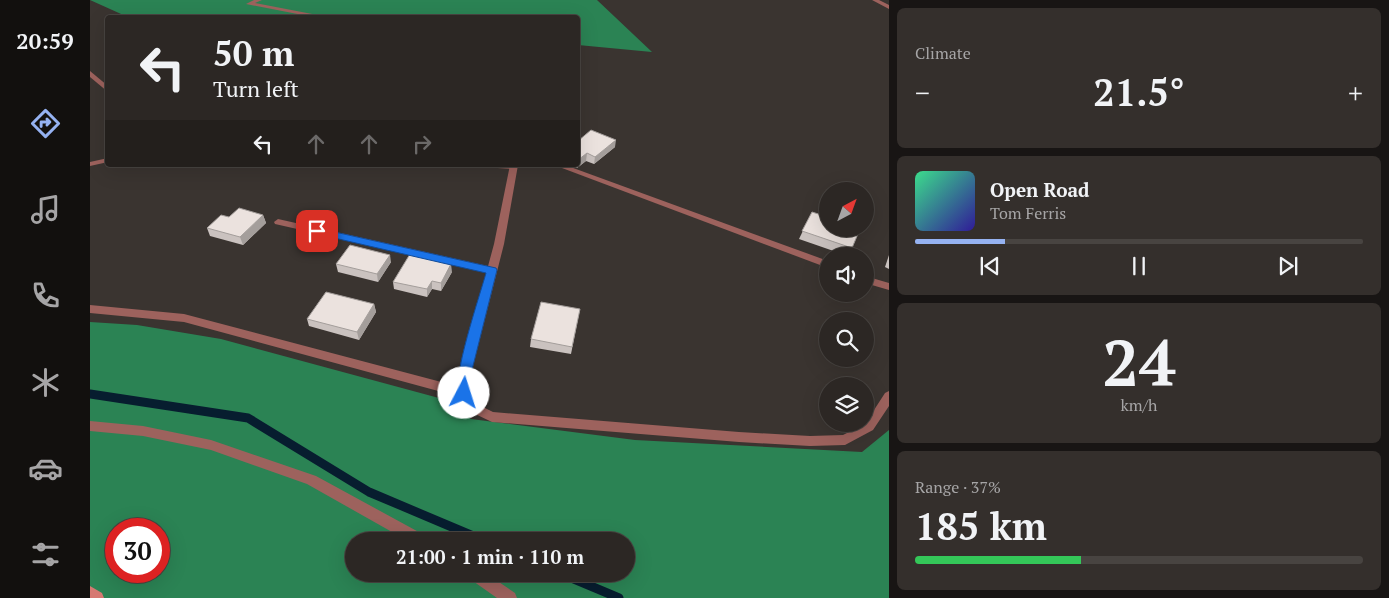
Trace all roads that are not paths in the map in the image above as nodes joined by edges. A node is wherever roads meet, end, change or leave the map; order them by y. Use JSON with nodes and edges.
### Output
{"nodes":[{"id":1,"x":259,"y":0,"type":"edge"},
{"id":2,"x":875,"y":0,"type":"edge"},
{"id":3,"x":889,"y":6,"type":"edge"},
{"id":4,"x":313,"y":15,"type":"edge"},
{"id":5,"x":90,"y":73,"type":"edge"},
{"id":6,"x":105,"y":87,"type":"edge"},
{"id":7,"x":105,"y":161,"type":"edge"},
{"id":8,"x":90,"y":164,"type":"edge"},
{"id":9,"x":514,"y":167,"type":"edge"},
{"id":10,"x":563,"y":167,"type":"edge"},
{"id":11,"x":278,"y":222,"type":"dead end"},
{"id":12,"x":819,"y":262,"type":"edge"},
{"id":13,"x":492,"y":270,"type":"junction"},
{"id":14,"x":874,"y":282,"type":"edge"},
{"id":15,"x":889,"y":288,"type":"edge"},
{"id":16,"x":90,"y":308,"type":"edge"},
{"id":17,"x":464,"y":393,"type":"junction"},
{"id":18,"x":889,"y":396,"type":"edge"},
{"id":19,"x":90,"y":426,"type":"edge"},
{"id":20,"x":404,"y":532,"type":"edge"},
{"id":21,"x":486,"y":582,"type":"edge"},
{"id":22,"x":90,"y":593,"type":"edge"},
{"id":23,"x":96,"y":598,"type":"edge"},
{"id":24,"x":510,"y":598,"type":"edge"}],
"edges":[{"from":1,"to":4,"type":"street"},
{"from":2,"to":3,"type":"street"},
{"from":5,"to":6,"type":"street"},
{"from":7,"to":8,"type":"street"},
{"from":9,"to":13,"type":"street"},
{"from":10,"to":12,"type":"street"},
{"from":11,"to":13,"type":"street"},
{"from":13,"to":17,"type":"street"},
{"from":14,"to":15,"type":"street"},
{"from":16,"to":17,"type":"street"},
{"from":17,"to":18,"type":"street"},
{"from":19,"to":20,"type":"street"},
{"from":21,"to":24,"type":"street"},
{"from":22,"to":23,"type":"street"}]}
